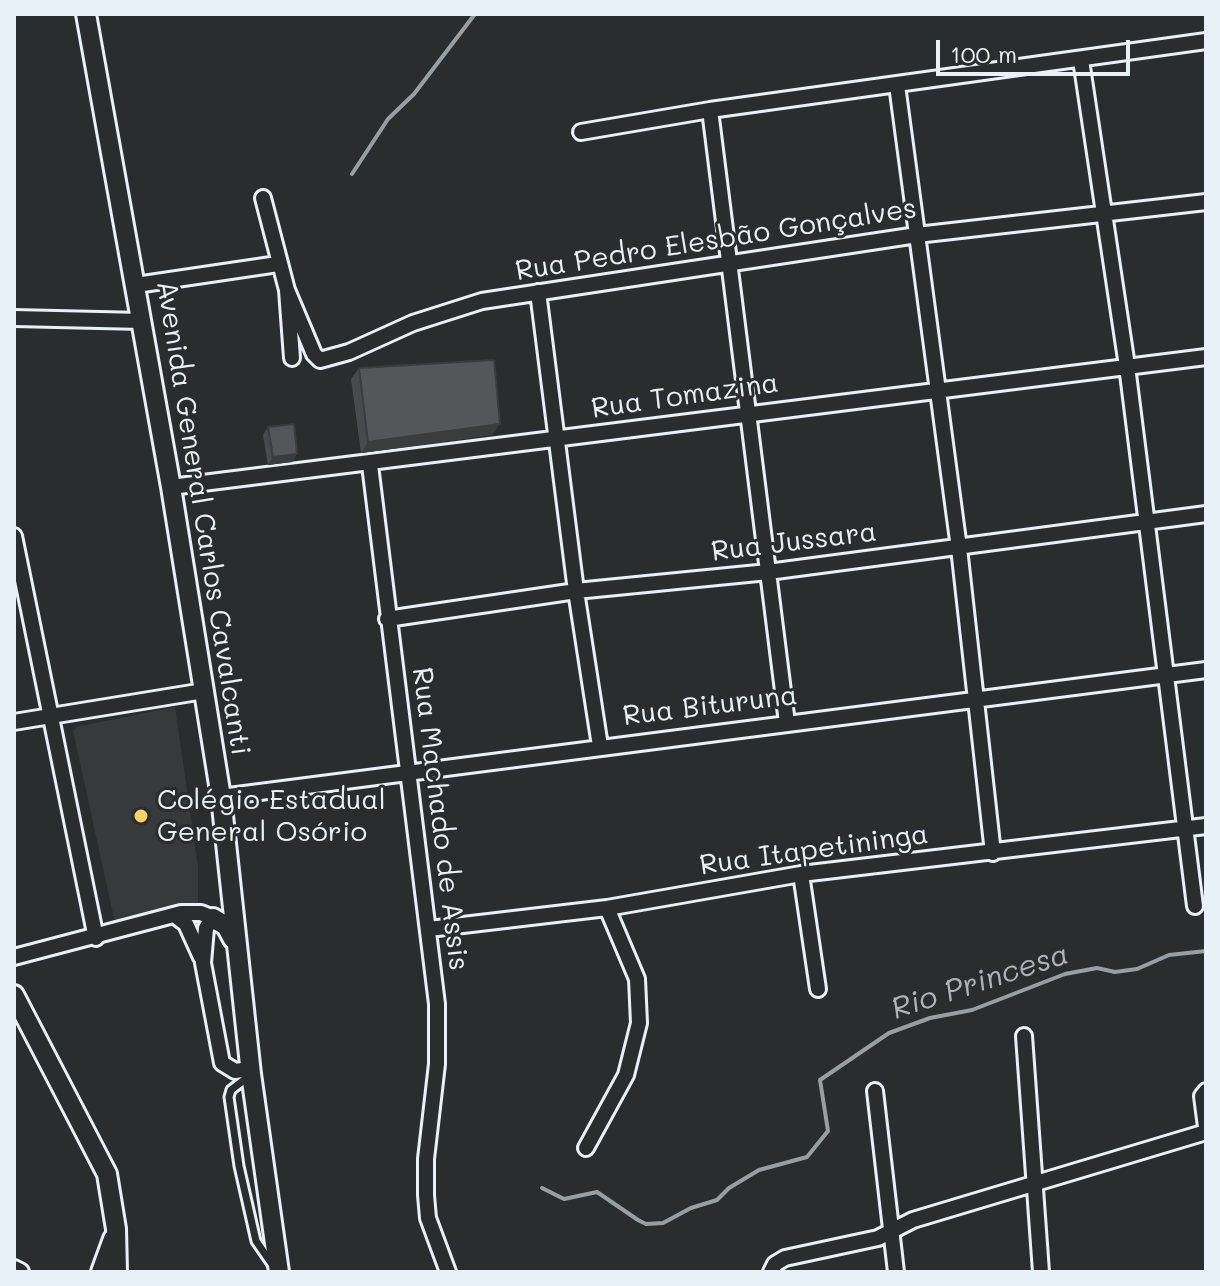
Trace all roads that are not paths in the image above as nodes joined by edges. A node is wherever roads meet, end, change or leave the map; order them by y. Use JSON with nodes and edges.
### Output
{"nodes":[{"id":1,"x":86,"y":14,"type":"edge"},
{"id":2,"x":1206,"y":41,"type":"edge"},
{"id":3,"x":1081,"y":60,"type":"junction"},
{"id":4,"x":897,"y":85,"type":"junction"},
{"id":5,"x":710,"y":110,"type":"junction"},
{"id":6,"x":581,"y":132,"type":"dead end"},
{"id":7,"x":263,"y":198,"type":"dead end"},
{"id":8,"x":1206,"y":202,"type":"edge"},
{"id":9,"x":1105,"y":215,"type":"junction"},
{"id":10,"x":917,"y":235,"type":"junction"},
{"id":11,"x":278,"y":264,"type":"junction"},
{"id":12,"x":731,"y":265,"type":"junction"},
{"id":13,"x":136,"y":285,"type":"junction"},
{"id":14,"x":287,"y":290,"type":"junction"},
{"id":15,"x":538,"y":292,"type":"junction"},
{"id":16,"x":14,"y":318,"type":"edge"},
{"id":17,"x":142,"y":321,"type":"junction"},
{"id":18,"x":1206,"y":357,"type":"edge"},
{"id":19,"x":292,"y":358,"type":"dead end"},
{"id":20,"x":1127,"y":366,"type":"junction"},
{"id":21,"x":938,"y":389,"type":"junction"},
{"id":22,"x":746,"y":414,"type":"junction"},
{"id":23,"x":558,"y":440,"type":"junction"},
{"id":24,"x":370,"y":465,"type":"junction"},
{"id":25,"x":171,"y":487,"type":"junction"},
{"id":26,"x":1206,"y":514,"type":"edge"},
{"id":27,"x":1144,"y":522,"type":"junction"},
{"id":28,"x":14,"y":536,"type":"edge"},
{"id":29,"x":959,"y":548,"type":"junction"},
{"id":30,"x":768,"y":572,"type":"junction"},
{"id":31,"x":576,"y":591,"type":"junction"},
{"id":32,"x":387,"y":619,"type":"junction"},
{"id":33,"x":1206,"y":670,"type":"edge"},
{"id":34,"x":1167,"y":674,"type":"junction"},
{"id":35,"x":204,"y":691,"type":"junction"},
{"id":36,"x":977,"y":701,"type":"junction"},
{"id":37,"x":50,"y":715,"type":"junction"},
{"id":38,"x":14,"y":722,"type":"edge"},
{"id":39,"x":787,"y":723,"type":"junction"},
{"id":40,"x":600,"y":746,"type":"junction"},
{"id":41,"x":411,"y":770,"type":"junction"},
{"id":42,"x":221,"y":797,"type":"junction"},
{"id":43,"x":1206,"y":826,"type":"edge"},
{"id":44,"x":1183,"y":829,"type":"junction"},
{"id":45,"x":993,"y":853,"type":"junction"},
{"id":46,"x":801,"y":874,"type":"junction"},
{"id":47,"x":1195,"y":906,"type":"dead end"},
{"id":48,"x":607,"y":908,"type":"junction"},
{"id":49,"x":174,"y":915,"type":"junction"},
{"id":50,"x":213,"y":918,"type":"junction"},
{"id":51,"x":429,"y":929,"type":"junction"},
{"id":52,"x":96,"y":938,"type":"junction"},
{"id":53,"x":237,"y":954,"type":"junction"},
{"id":54,"x":14,"y":957,"type":"edge"},
{"id":55,"x":203,"y":963,"type":"junction"},
{"id":56,"x":818,"y":989,"type":"dead end"},
{"id":57,"x":14,"y":995,"type":"edge"},
{"id":58,"x":1024,"y":1036,"type":"dead end"},
{"id":59,"x":251,"y":1072,"type":"junction"},
{"id":60,"x":875,"y":1091,"type":"dead end"},
{"id":61,"x":1204,"y":1094,"type":"edge"},
{"id":62,"x":1206,"y":1130,"type":"edge"},
{"id":63,"x":586,"y":1148,"type":"dead end"},
{"id":64,"x":1033,"y":1187,"type":"junction"},
{"id":65,"x":116,"y":1229,"type":"junction"},
{"id":66,"x":892,"y":1232,"type":"junction"},
{"id":67,"x":773,"y":1268,"type":"edge"},
{"id":68,"x":14,"y":1269,"type":"edge"},
{"id":69,"x":20,"y":1272,"type":"edge"},
{"id":70,"x":101,"y":1272,"type":"edge"},
{"id":71,"x":117,"y":1272,"type":"edge"},
{"id":72,"x":279,"y":1272,"type":"edge"},
{"id":73,"x":448,"y":1272,"type":"edge"},
{"id":74,"x":896,"y":1272,"type":"edge"},
{"id":75,"x":1041,"y":1272,"type":"edge"}],
"edges":[{"from":1,"to":13,"type":"main road","name":"Avenida General Carlos Cavalcanti"},
{"from":2,"to":3,"type":"street"},
{"from":3,"to":4,"type":"street"},
{"from":3,"to":9,"type":"street"},
{"from":4,"to":5,"type":"street"},
{"from":4,"to":10,"type":"street"},
{"from":5,"to":6,"type":"street"},
{"from":5,"to":12,"type":"street"},
{"from":7,"to":11,"type":"street"},
{"from":8,"to":9,"type":"street","name":"Rua Pedro Elesbão Gonçalves"},
{"from":9,"to":10,"type":"street","name":"Rua Pedro Elesbão Gonçalves"},
{"from":9,"to":20,"type":"street"},
{"from":10,"to":12,"type":"street","name":"Rua Pedro Elesbão Gonçalves"},
{"from":10,"to":21,"type":"street"},
{"from":11,"to":13,"type":"street"},
{"from":11,"to":14,"type":"street"},
{"from":12,"to":15,"type":"street","name":"Rua Pedro Elesbão Gonçalves"},
{"from":12,"to":22,"type":"street"},
{"from":13,"to":17,"type":"main road","name":"Avenida General Carlos Cavalcanti"},
{"from":14,"to":15,"type":"street","name":"Rua Pedro Elesbão Gonçalves"},
{"from":14,"to":19,"type":"street"},
{"from":15,"to":23,"type":"street"},
{"from":16,"to":17,"type":"street"},
{"from":17,"to":25,"type":"main road","name":"Avenida General Carlos Cavalcanti"},
{"from":18,"to":20,"type":"street","name":"Rua Tomazina"},
{"from":20,"to":21,"type":"street","name":"Rua Tomazina"},
{"from":20,"to":27,"type":"street"},
{"from":21,"to":22,"type":"street","name":"Rua Tomazina"},
{"from":21,"to":29,"type":"street"},
{"from":22,"to":23,"type":"street","name":"Rua Tomazina"},
{"from":22,"to":30,"type":"street"},
{"from":23,"to":24,"type":"street","name":"Rua Tomazina"},
{"from":23,"to":31,"type":"street"},
{"from":24,"to":25,"type":"street","name":"Rua Tomazina"},
{"from":24,"to":32,"type":"street","name":"Rua Machado de Assis"},
{"from":25,"to":35,"type":"main road","name":"Avenida General Carlos Cavalcanti"},
{"from":26,"to":27,"type":"street","name":"Rua Jussara"},
{"from":27,"to":29,"type":"street","name":"Rua Jussara"},
{"from":27,"to":34,"type":"street"},
{"from":28,"to":37,"type":"street"},
{"from":29,"to":30,"type":"street","name":"Rua Jussara"},
{"from":29,"to":36,"type":"street"},
{"from":30,"to":31,"type":"street","name":"Rua Jussara"},
{"from":30,"to":39,"type":"street"},
{"from":31,"to":32,"type":"street","name":"Rua Jussara"},
{"from":31,"to":40,"type":"street"},
{"from":32,"to":41,"type":"street","name":"Rua Machado de Assis"},
{"from":33,"to":34,"type":"street","name":"Rua Bituruna"},
{"from":34,"to":36,"type":"street","name":"Rua Bituruna"},
{"from":34,"to":44,"type":"street"},
{"from":35,"to":37,"type":"street"},
{"from":35,"to":42,"type":"main road","name":"Avenida General Carlos Cavalcanti"},
{"from":36,"to":39,"type":"street","name":"Rua Bituruna"},
{"from":36,"to":45,"type":"street"},
{"from":37,"to":38,"type":"street"},
{"from":37,"to":52,"type":"street"},
{"from":39,"to":40,"type":"street","name":"Rua Bituruna"},
{"from":40,"to":41,"type":"street","name":"Rua Bituruna"},
{"from":41,"to":42,"type":"street","name":"Rua Bituruna"},
{"from":41,"to":51,"type":"street","name":"Rua Machado de Assis"},
{"from":42,"to":53,"type":"main road","name":"Avenida General Carlos Cavalcanti"},
{"from":43,"to":44,"type":"street","name":"Rua Itapetininga"},
{"from":44,"to":45,"type":"street","name":"Rua Itapetininga"},
{"from":44,"to":47,"type":"street"},
{"from":45,"to":46,"type":"street","name":"Rua Itapetininga"},
{"from":46,"to":48,"type":"street","name":"Rua Itapetininga"},
{"from":46,"to":56,"type":"street"},
{"from":48,"to":51,"type":"street","name":"Rua Itapetininga"},
{"from":48,"to":63,"type":"street"},
{"from":49,"to":50,"type":"street"},
{"from":49,"to":52,"type":"street"},
{"from":49,"to":55,"type":"street"},
{"from":50,"to":53,"type":"main road"},
{"from":50,"to":55,"type":"street"},
{"from":51,"to":73,"type":"street","name":"Rua Machado de Assis"},
{"from":52,"to":54,"type":"street"},
{"from":53,"to":59,"type":"main road","name":"Avenida General Carlos Cavalcanti"},
{"from":55,"to":59,"type":"street"},
{"from":57,"to":65,"type":"main road"},
{"from":58,"to":64,"type":"street"},
{"from":59,"to":72,"type":"main road","name":"Avenida General Carlos Cavalcanti"},
{"from":60,"to":66,"type":"street"},
{"from":61,"to":62,"type":"street"},
{"from":62,"to":64,"type":"street"},
{"from":64,"to":66,"type":"street"},
{"from":64,"to":75,"type":"street"},
{"from":65,"to":70,"type":"main road"},
{"from":65,"to":71,"type":"main road"},
{"from":66,"to":67,"type":"street"},
{"from":66,"to":74,"type":"street"},
{"from":68,"to":69,"type":"street"}]}
